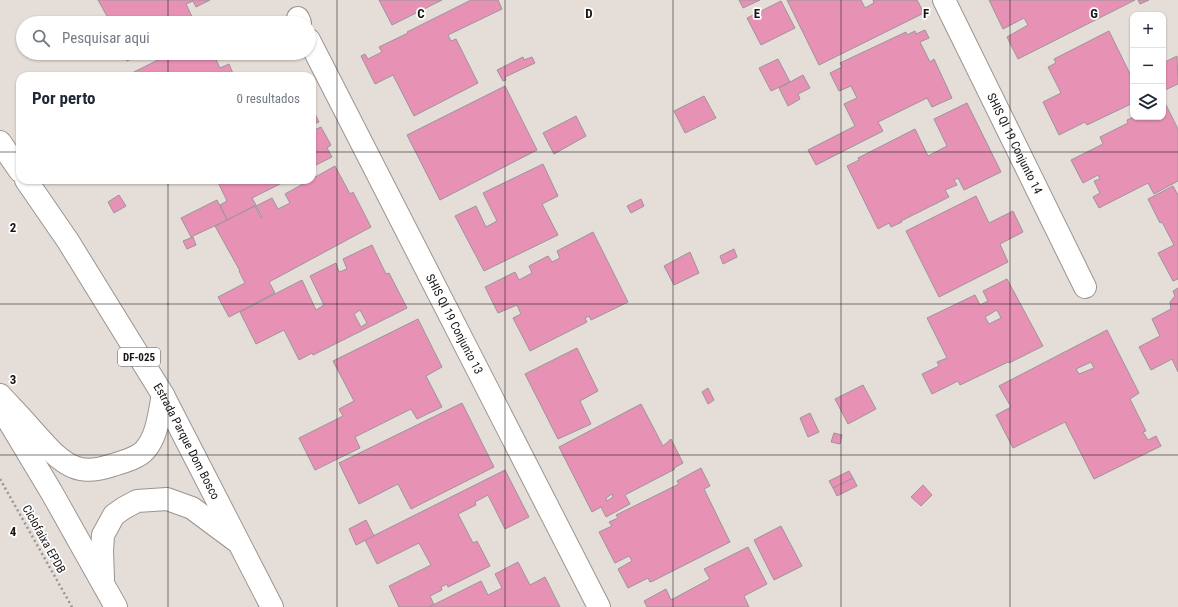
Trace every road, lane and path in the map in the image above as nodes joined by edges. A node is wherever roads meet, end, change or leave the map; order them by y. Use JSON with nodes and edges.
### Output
{"nodes":[{"id":1,"x":944,"y":0,"type":"edge"},
{"id":2,"x":316,"y":54,"type":"edge"},
{"id":3,"x":0,"y":142,"type":"edge"},
{"id":4,"x":16,"y":165,"type":"edge"},
{"id":5,"x":29,"y":184,"type":"edge"},
{"id":6,"x":1085,"y":287,"type":"dead end"},
{"id":7,"x":0,"y":395,"type":"edge"},
{"id":8,"x":163,"y":395,"type":"junction"},
{"id":9,"x":0,"y":407,"type":"edge"},
{"id":10,"x":0,"y":479,"type":"edge"},
{"id":11,"x":237,"y":542,"type":"junction"},
{"id":12,"x":103,"y":582,"type":"junction"},
{"id":13,"x":72,"y":607,"type":"edge"},
{"id":14,"x":116,"y":607,"type":"edge"},
{"id":15,"x":272,"y":607,"type":"edge"},
{"id":16,"x":599,"y":607,"type":"edge"}],
"edges":[{"from":1,"to":6,"type":"main road","name":"SHIS QI 19 Conjunto 14"},
{"from":2,"to":16,"type":"main road","name":"SHIS QI 19 Conjunto 13"},
{"from":3,"to":4,"type":"main road"},
{"from":5,"to":8,"type":"main road","name":"Estrada Parque Dom Bosco","number":"DF-025"},
{"from":7,"to":8,"type":"main road"},
{"from":8,"to":11,"type":"main road","name":"Estrada Parque Dom Bosco","number":"DF-025"},
{"from":9,"to":12,"type":"main road"},
{"from":10,"to":13,"type":"path","name":"Ciclofaixa EPDB"},
{"from":11,"to":12,"type":"main road"},
{"from":11,"to":15,"type":"main road","name":"Estrada Parque Dom Bosco","number":"DF-025"},
{"from":12,"to":14,"type":"main road"}]}
